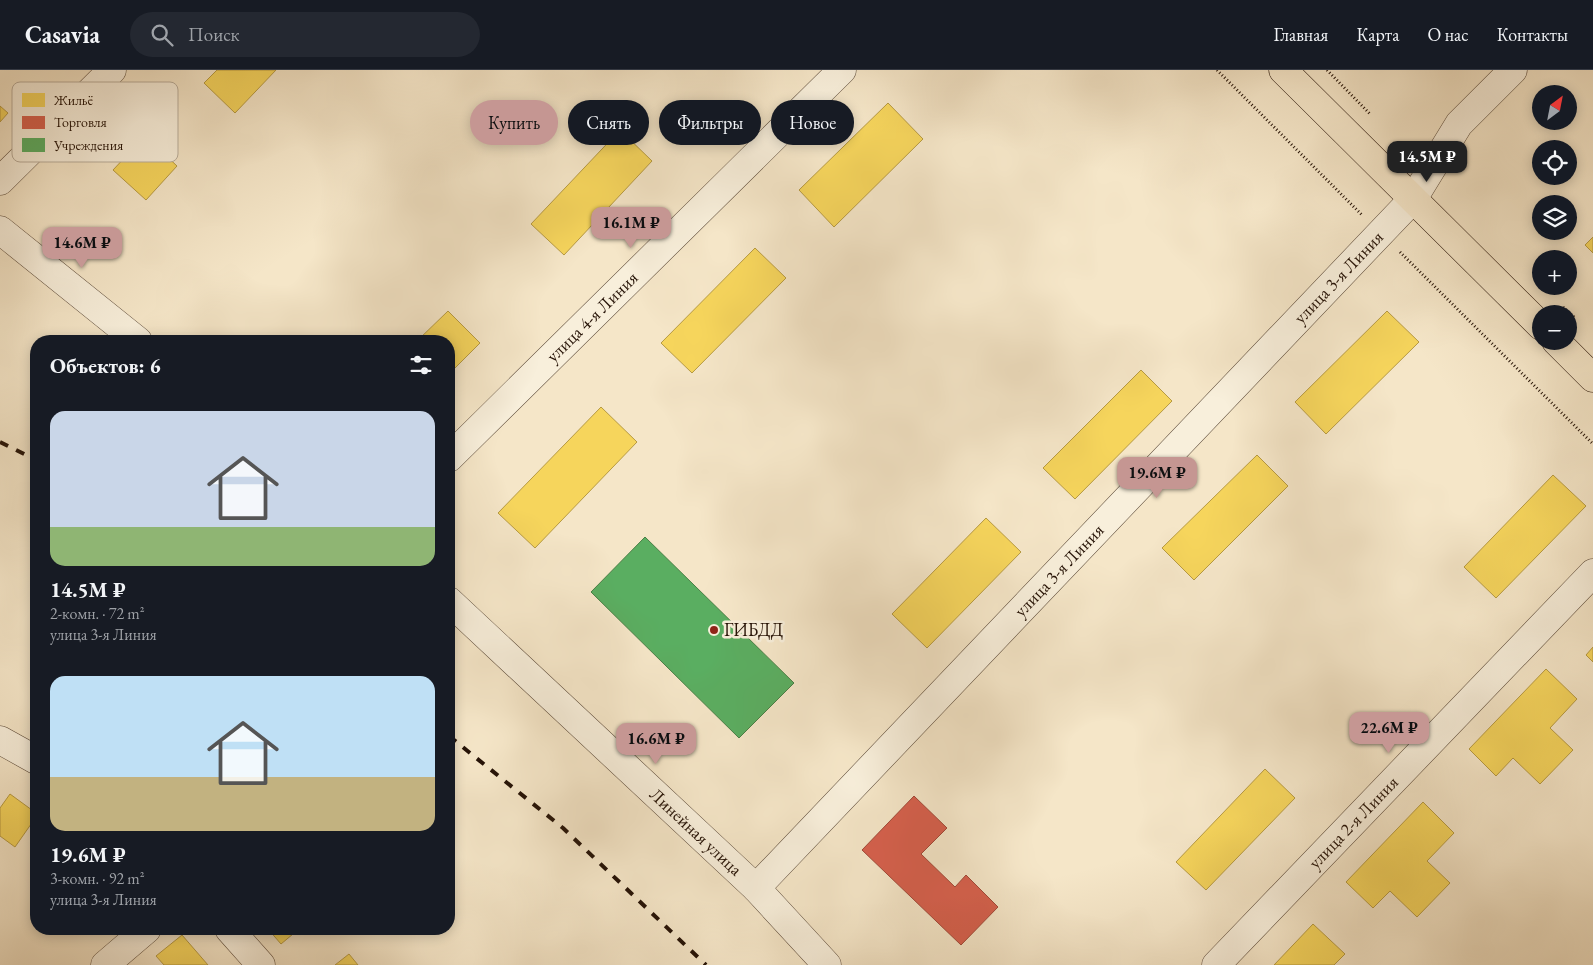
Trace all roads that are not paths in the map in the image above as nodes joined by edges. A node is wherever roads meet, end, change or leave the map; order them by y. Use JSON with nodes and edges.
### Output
{"nodes":[{"id":1,"x":112,"y":70,"type":"edge"},
{"id":2,"x":842,"y":70,"type":"edge"},
{"id":3,"x":1283,"y":70,"type":"edge"},
{"id":4,"x":1513,"y":70,"type":"edge"},
{"id":5,"x":100,"y":82,"type":"edge"},
{"id":6,"x":19,"y":162,"type":"edge"},
{"id":7,"x":0,"y":181,"type":"edge"},
{"id":8,"x":1413,"y":199,"type":"junction"},
{"id":9,"x":0,"y":230,"type":"edge"},
{"id":10,"x":1532,"y":317,"type":"edge"},
{"id":11,"x":131,"y":335,"type":"edge"},
{"id":12,"x":1565,"y":350,"type":"edge"},
{"id":13,"x":1593,"y":378,"type":"edge"},
{"id":14,"x":455,"y":452,"type":"edge"},
{"id":15,"x":1593,"y":573,"type":"edge"},
{"id":16,"x":455,"y":607,"type":"edge"},
{"id":17,"x":0,"y":740,"type":"edge"},
{"id":18,"x":30,"y":757,"type":"edge"},
{"id":19,"x":756,"y":888,"type":"junction"},
{"id":20,"x":140,"y":935,"type":"edge"},
{"id":21,"x":234,"y":935,"type":"edge"},
{"id":22,"x":105,"y":965,"type":"edge"},
{"id":23,"x":261,"y":965,"type":"edge"},
{"id":24,"x":827,"y":965,"type":"edge"},
{"id":25,"x":1216,"y":965,"type":"edge"}],
"edges":[{"from":1,"to":5,"type":"street"},
{"from":2,"to":14,"type":"street","name":"улица 4-я Линия"},
{"from":3,"to":8,"type":"main road"},
{"from":4,"to":8,"type":"street","name":"улица 3-я Линия"},
{"from":6,"to":7,"type":"street"},
{"from":8,"to":10,"type":"main road"},
{"from":8,"to":19,"type":"street","name":"улица 3-я Линия"},
{"from":9,"to":11,"type":"street"},
{"from":12,"to":13,"type":"main road"},
{"from":15,"to":25,"type":"street","name":"улица 2-я Линия"},
{"from":16,"to":19,"type":"street","name":"Линейная улица"},
{"from":17,"to":18,"type":"street"},
{"from":19,"to":24,"type":"street","name":"Линейная улица"},
{"from":20,"to":22,"type":"street"},
{"from":21,"to":23,"type":"street"}]}
